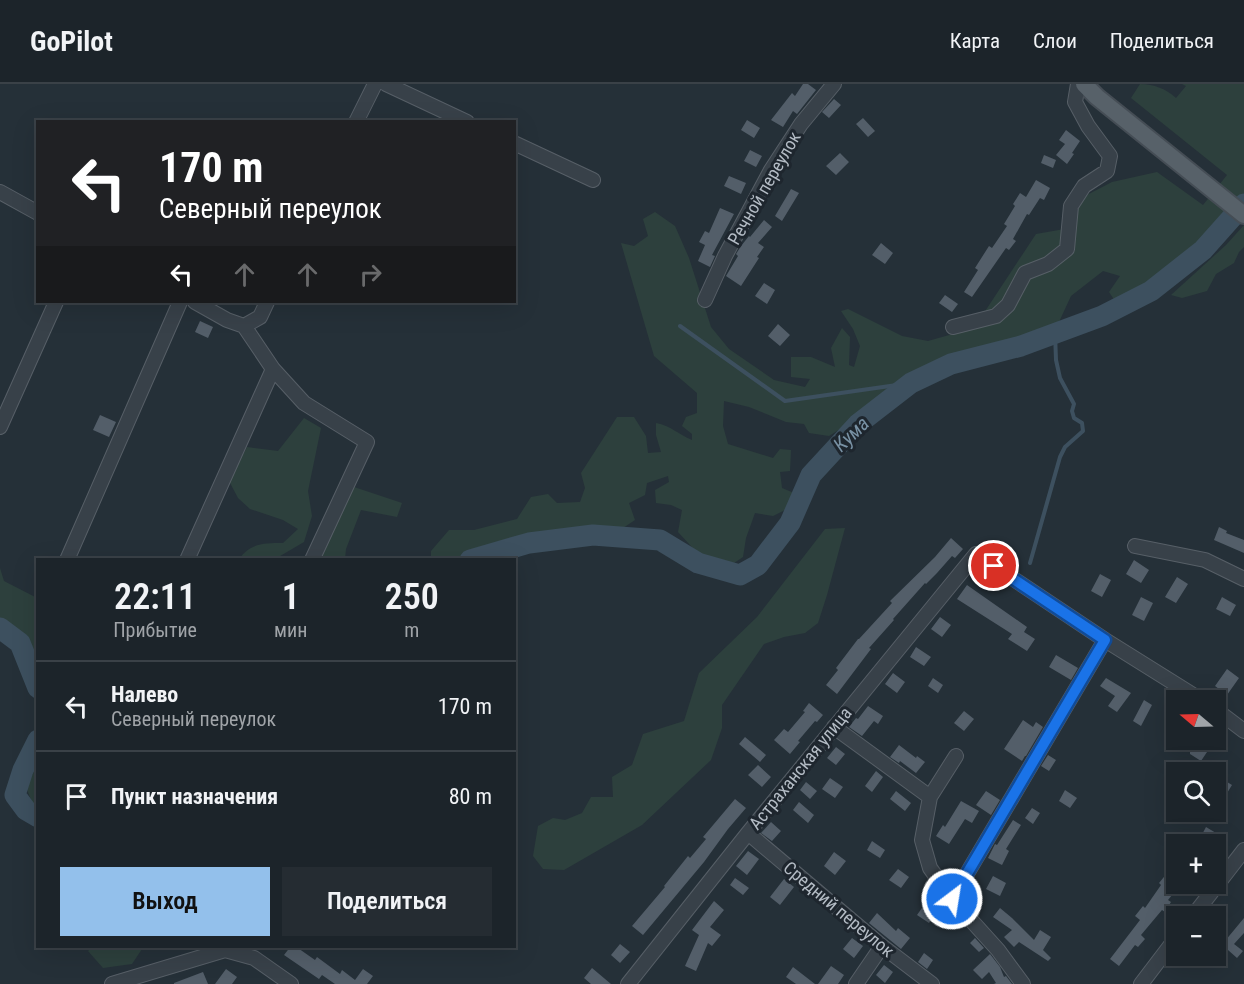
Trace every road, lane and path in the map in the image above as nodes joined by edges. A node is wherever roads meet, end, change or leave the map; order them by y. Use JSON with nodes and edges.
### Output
{"nodes":[{"id":1,"x":375,"y":84,"type":"edge"},
{"id":2,"x":386,"y":84,"type":"edge"},
{"id":3,"x":834,"y":84,"type":"edge"},
{"id":4,"x":1078,"y":84,"type":"edge"},
{"id":5,"x":1084,"y":84,"type":"edge"},
{"id":6,"x":357,"y":120,"type":"edge"},
{"id":7,"x":463,"y":120,"type":"edge"},
{"id":8,"x":516,"y":145,"type":"edge"},
{"id":9,"x":593,"y":180,"type":"dead end"},
{"id":10,"x":0,"y":192,"type":"edge"},
{"id":11,"x":36,"y":212,"type":"edge"},
{"id":12,"x":1244,"y":215,"type":"edge"},
{"id":13,"x":705,"y":300,"type":"dead end"},
{"id":14,"x":56,"y":303,"type":"edge"},
{"id":15,"x":180,"y":303,"type":"edge"},
{"id":16,"x":197,"y":303,"type":"edge"},
{"id":17,"x":267,"y":303,"type":"edge"},
{"id":18,"x":244,"y":326,"type":"junction"},
{"id":19,"x":953,"y":327,"type":"dead end"},
{"id":20,"x":273,"y":369,"type":"junction"},
{"id":21,"x":0,"y":427,"type":"edge"},
{"id":22,"x":1134,"y":546,"type":"dead end"},
{"id":23,"x":68,"y":558,"type":"edge"},
{"id":24,"x":188,"y":558,"type":"edge"},
{"id":25,"x":313,"y":558,"type":"edge"},
{"id":26,"x":1244,"y":579,"type":"edge"},
{"id":27,"x":1105,"y":640,"type":"junction"},
{"id":28,"x":1185,"y":690,"type":"edge"},
{"id":29,"x":1226,"y":717,"type":"edge"},
{"id":30,"x":834,"y":727,"type":"junction"},
{"id":31,"x":1244,"y":731,"type":"edge"},
{"id":32,"x":956,"y":756,"type":"dead end"},
{"id":33,"x":930,"y":797,"type":"junction"},
{"id":34,"x":748,"y":833,"type":"junction"},
{"id":35,"x":1244,"y":850,"type":"edge"},
{"id":36,"x":952,"y":899,"type":"junction"},
{"id":37,"x":1201,"y":906,"type":"edge"},
{"id":38,"x":882,"y":946,"type":"junction"},
{"id":39,"x":1166,"y":952,"type":"edge"},
{"id":40,"x":120,"y":983,"type":"edge"},
{"id":41,"x":291,"y":984,"type":"edge"},
{"id":42,"x":628,"y":984,"type":"edge"},
{"id":43,"x":856,"y":984,"type":"edge"},
{"id":44,"x":932,"y":984,"type":"edge"},
{"id":45,"x":1023,"y":984,"type":"edge"},
{"id":46,"x":1142,"y":984,"type":"edge"}],
"edges":[{"from":1,"to":6,"type":"street"},
{"from":2,"to":7,"type":"street"},
{"from":3,"to":13,"type":"street","name":"Речной переулок"},
{"from":4,"to":19,"type":"street"},
{"from":5,"to":12,"type":"main road"},
{"from":8,"to":9,"type":"street"},
{"from":10,"to":11,"type":"street"},
{"from":14,"to":21,"type":"street"},
{"from":15,"to":23,"type":"street"},
{"from":16,"to":18,"type":"street"},
{"from":17,"to":18,"type":"street"},
{"from":18,"to":20,"type":"street"},
{"from":20,"to":24,"type":"street"},
{"from":20,"to":25,"type":"street"},
{"from":22,"to":26,"type":"street"},
{"from":27,"to":28,"type":"street"},
{"from":27,"to":30,"type":"street","name":"Астраханская улица"},
{"from":27,"to":36,"type":"street"},
{"from":29,"to":31,"type":"street"},
{"from":30,"to":33,"type":"street"},
{"from":30,"to":34,"type":"street","name":"Астраханская улица"},
{"from":32,"to":33,"type":"street"},
{"from":33,"to":36,"type":"street"},
{"from":34,"to":38,"type":"street","name":"Средний переулок"},
{"from":34,"to":42,"type":"street","name":"Астраханская улица"},
{"from":35,"to":37,"type":"street"},
{"from":36,"to":45,"type":"street"},
{"from":38,"to":43,"type":"street"},
{"from":38,"to":44,"type":"street","name":"Средний переулок"},
{"from":39,"to":46,"type":"street"},
{"from":40,"to":41,"type":"street"}]}
